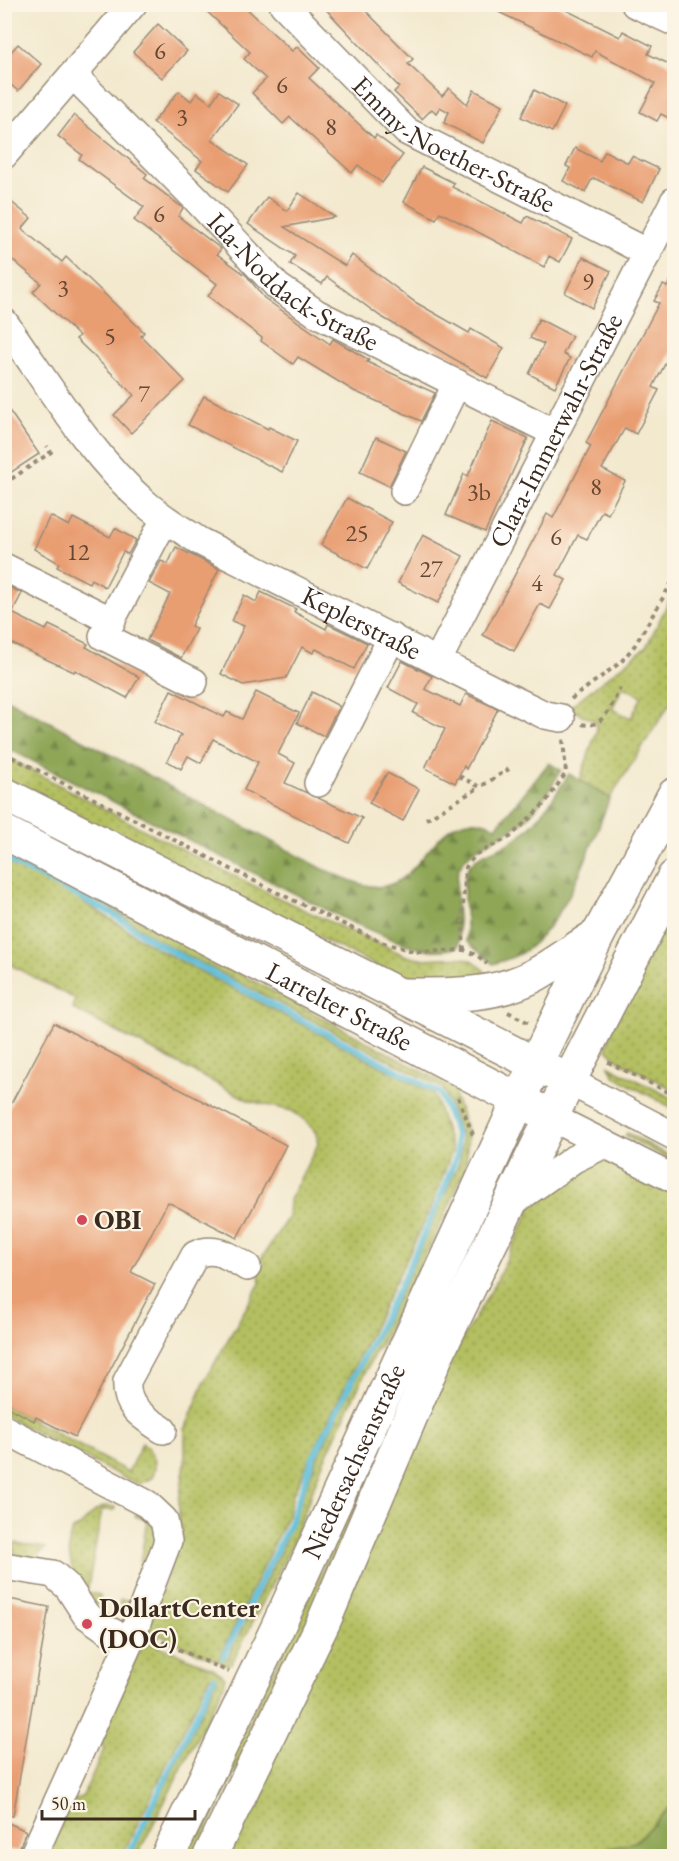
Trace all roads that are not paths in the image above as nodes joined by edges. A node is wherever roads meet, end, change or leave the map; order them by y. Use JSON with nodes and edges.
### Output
{"nodes":[{"id":1,"x":133,"y":4,"type":"edge"},
{"id":2,"x":283,"y":4,"type":"edge"},
{"id":3,"x":639,"y":5,"type":"edge"},
{"id":4,"x":675,"y":22,"type":"edge"},
{"id":5,"x":73,"y":75,"type":"junction"},
{"id":6,"x":4,"y":155,"type":"edge"},
{"id":7,"x":675,"y":201,"type":"edge"},
{"id":8,"x":648,"y":253,"type":"junction"},
{"id":9,"x":4,"y":322,"type":"edge"},
{"id":10,"x":457,"y":383,"type":"junction"},
{"id":11,"x":555,"y":433,"type":"junction"},
{"id":12,"x":404,"y":491,"type":"dead end"},
{"id":13,"x":165,"y":519,"type":"junction"},
{"id":14,"x":4,"y":567,"type":"edge"},
{"id":15,"x":112,"y":621,"type":"junction"},
{"id":16,"x":392,"y":637,"type":"junction"},
{"id":17,"x":438,"y":660,"type":"junction"},
{"id":18,"x":194,"y":682,"type":"dead end"},
{"id":19,"x":561,"y":718,"type":"road end"},
{"id":20,"x":318,"y":783,"type":"dead end"},
{"id":21,"x":4,"y":794,"type":"edge"},
{"id":22,"x":675,"y":795,"type":"edge"},
{"id":23,"x":4,"y":832,"type":"edge"},
{"id":24,"x":675,"y":877,"type":"edge"},
{"id":25,"x":598,"y":934,"type":"junction"},
{"id":26,"x":403,"y":995,"type":"junction"},
{"id":27,"x":536,"y":1063,"type":"junction"},
{"id":28,"x":570,"y":1081,"type":"junction"},
{"id":29,"x":520,"y":1101,"type":"junction"},
{"id":30,"x":551,"y":1117,"type":"junction"},
{"id":31,"x":675,"y":1136,"type":"edge"},
{"id":32,"x":605,"y":1144,"type":"junction"},
{"id":33,"x":675,"y":1179,"type":"edge"},
{"id":34,"x":508,"y":1205,"type":"junction"},
{"id":35,"x":247,"y":1267,"type":"dead end"},
{"id":36,"x":4,"y":1429,"type":"edge"},
{"id":37,"x":164,"y":1430,"type":"dead end"},
{"id":38,"x":4,"y":1566,"type":"edge"},
{"id":39,"x":133,"y":1636,"type":"junction"},
{"id":40,"x":33,"y":1857,"type":"edge"},
{"id":41,"x":168,"y":1857,"type":"edge"},
{"id":42,"x":210,"y":1857,"type":"edge"}],
"edges":[{"from":1,"to":5,"type":"street"},
{"from":2,"to":8,"type":"street","name":"Emmy-Noether-Straße"},
{"from":3,"to":4,"type":"street"},
{"from":5,"to":6,"type":"street"},
{"from":5,"to":10,"type":"street","name":"Ida-Noddack-Straße"},
{"from":7,"to":8,"type":"street","name":"Clara-Immerwahr-Straße"},
{"from":8,"to":11,"type":"street","name":"Clara-Immerwahr-Straße"},
{"from":9,"to":13,"type":"street","name":"Keplerstraße"},
{"from":10,"to":11,"type":"street","name":"Ida-Noddack-Straße"},
{"from":10,"to":12,"type":"street"},
{"from":11,"to":17,"type":"street","name":"Clara-Immerwahr-Straße"},
{"from":13,"to":15,"type":"street"},
{"from":13,"to":16,"type":"street","name":"Keplerstraße"},
{"from":14,"to":15,"type":"street"},
{"from":15,"to":18,"type":"street"},
{"from":16,"to":17,"type":"street","name":"Keplerstraße"},
{"from":16,"to":20,"type":"street"},
{"from":17,"to":19,"type":"street","name":"Keplerstraße"},
{"from":21,"to":26,"type":"main road","name":"Larrelter Straße"},
{"from":22,"to":25,"type":"main road","name":"Niedersachsenstraße"},
{"from":23,"to":29,"type":"main road","name":"Larrelter Straße"},
{"from":24,"to":28,"type":"main road","name":"Niedersachsenstraße"},
{"from":25,"to":26,"type":"main road"},
{"from":25,"to":27,"type":"main road","name":"Niedersachsenstraße"},
{"from":26,"to":27,"type":"main road","name":"Larrelter Straße"},
{"from":27,"to":28,"type":"main road","name":"Larrelter Straße"},
{"from":27,"to":29,"type":"main road","name":"Niedersachsenstraße"},
{"from":28,"to":30,"type":"main road","name":"Niedersachsenstraße"},
{"from":28,"to":31,"type":"street","name":"Larrelter Straße"},
{"from":29,"to":30,"type":"main road","name":"Larrelter Straße"},
{"from":29,"to":41,"type":"main road","name":"Niedersachsenstraße"},
{"from":30,"to":32,"type":"street","name":"Larrelter Straße"},
{"from":30,"to":34,"type":"main road","name":"Niedersachsenstraße"},
{"from":32,"to":33,"type":"street","name":"Larrelter Straße"},
{"from":32,"to":34,"type":"street"},
{"from":34,"to":42,"type":"main road","name":"Niedersachsenstraße"},
{"from":35,"to":37,"type":"street"},
{"from":36,"to":39,"type":"street"},
{"from":38,"to":39,"type":"street"},
{"from":39,"to":40,"type":"street"}]}
